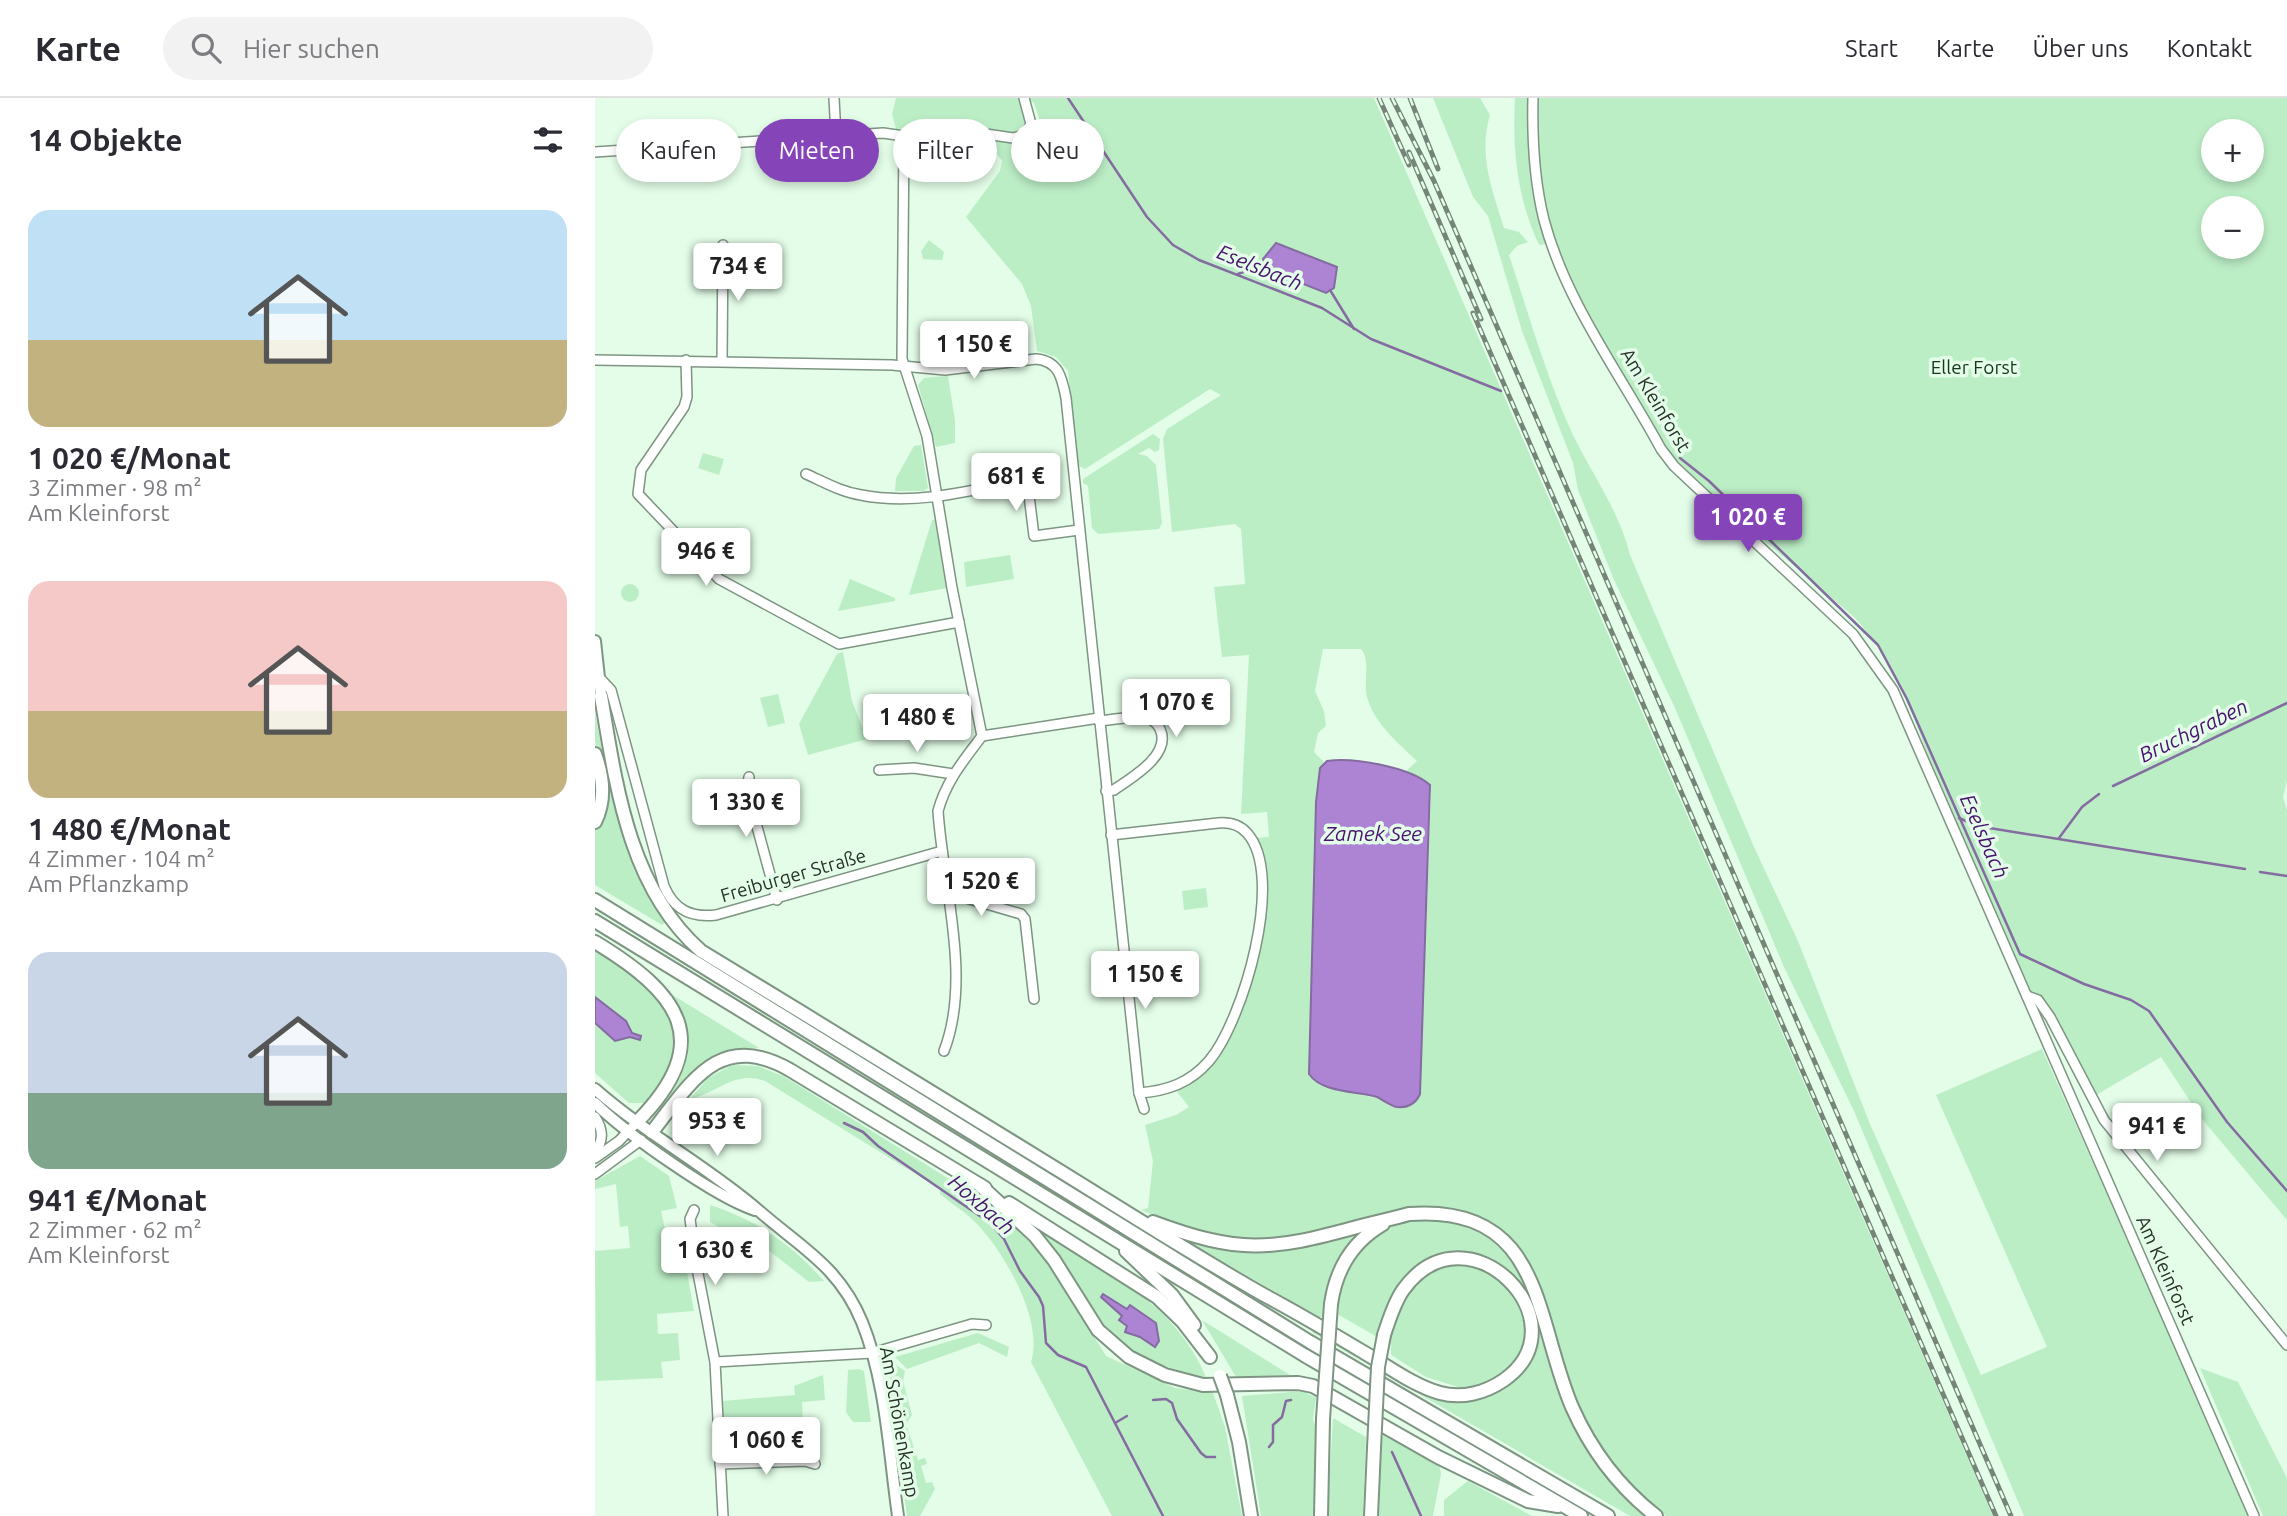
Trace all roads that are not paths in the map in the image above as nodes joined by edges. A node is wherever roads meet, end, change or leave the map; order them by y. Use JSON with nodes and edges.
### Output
{"nodes":[{"id":1,"x":834,"y":98,"type":"edge"},
{"id":2,"x":1024,"y":98,"type":"edge"},
{"id":3,"x":1533,"y":98,"type":"edge"},
{"id":4,"x":835,"y":119,"type":"edge"},
{"id":5,"x":997,"y":136,"type":"edge"},
{"id":6,"x":755,"y":141,"type":"edge"},
{"id":7,"x":595,"y":152,"type":"edge"},
{"id":8,"x":904,"y":182,"type":"edge"},
{"id":9,"x":723,"y":245,"type":"dead end"},
{"id":10,"x":595,"y":360,"type":"edge"},
{"id":11,"x":686,"y":360,"type":"junction"},
{"id":12,"x":722,"y":361,"type":"junction"},
{"id":13,"x":903,"y":367,"type":"junction"},
{"id":14,"x":806,"y":474,"type":"dead end"},
{"id":15,"x":936,"y":497,"type":"junction"},
{"id":16,"x":1079,"y":530,"type":"junction"},
{"id":17,"x":959,"y":622,"type":"junction"},
{"id":18,"x":595,"y":641,"type":"edge"},
{"id":19,"x":596,"y":677,"type":"edge"},
{"id":20,"x":606,"y":693,"type":"junction"},
{"id":21,"x":1099,"y":719,"type":"junction"},
{"id":22,"x":982,"y":736,"type":"junction"},
{"id":23,"x":595,"y":754,"type":"edge"},
{"id":24,"x":879,"y":770,"type":"dead end"},
{"id":25,"x":953,"y":774,"type":"junction"},
{"id":26,"x":749,"y":777,"type":"dead end"},
{"id":27,"x":1106,"y":791,"type":"junction"},
{"id":28,"x":595,"y":822,"type":"edge"},
{"id":29,"x":1111,"y":835,"type":"junction"},
{"id":30,"x":942,"y":850,"type":"junction"},
{"id":31,"x":949,"y":893,"type":"junction"},
{"id":32,"x":595,"y":900,"type":"edge"},
{"id":33,"x":777,"y":900,"type":"junction"},
{"id":34,"x":595,"y":921,"type":"edge"},
{"id":35,"x":659,"y":940,"type":"junction"},
{"id":36,"x":595,"y":942,"type":"edge"},
{"id":37,"x":701,"y":951,"type":"junction"},
{"id":38,"x":2027,"y":996,"type":"junction"},
{"id":39,"x":1034,"y":999,"type":"dead end"},
{"id":40,"x":2059,"y":1033,"type":"junction"},
{"id":41,"x":2045,"y":1038,"type":"junction"},
{"id":42,"x":944,"y":1051,"type":"dead end"},
{"id":43,"x":595,"y":1090,"type":"edge"},
{"id":44,"x":1139,"y":1093,"type":"junction"},
{"id":45,"x":595,"y":1103,"type":"edge"},
{"id":46,"x":1145,"y":1109,"type":"dead end"},
{"id":47,"x":595,"y":1118,"type":"edge"},
{"id":48,"x":652,"y":1132,"type":"junction"},
{"id":49,"x":636,"y":1133,"type":"junction"},
{"id":50,"x":595,"y":1156,"type":"edge"},
{"id":51,"x":595,"y":1174,"type":"edge"},
{"id":52,"x":980,"y":1185,"type":"junction"},
{"id":53,"x":694,"y":1210,"type":"dead end"},
{"id":54,"x":758,"y":1211,"type":"junction"},
{"id":55,"x":1126,"y":1211,"type":"junction"},
{"id":56,"x":1393,"y":1219,"type":"junction"},
{"id":57,"x":1114,"y":1238,"type":"junction"},
{"id":58,"x":986,"y":1325,"type":"dead end"},
{"id":59,"x":2287,"y":1345,"type":"edge"},
{"id":60,"x":872,"y":1353,"type":"junction"},
{"id":61,"x":1210,"y":1357,"type":"junction"},
{"id":62,"x":715,"y":1362,"type":"junction"},
{"id":63,"x":720,"y":1464,"type":"junction"},
{"id":64,"x":815,"y":1464,"type":"dead end"},
{"id":65,"x":1562,"y":1506,"type":"junction"},
{"id":66,"x":723,"y":1516,"type":"edge"},
{"id":67,"x":898,"y":1516,"type":"edge"},
{"id":68,"x":1251,"y":1516,"type":"edge"},
{"id":69,"x":1321,"y":1516,"type":"edge"},
{"id":70,"x":1371,"y":1516,"type":"edge"},
{"id":71,"x":1581,"y":1516,"type":"edge"},
{"id":72,"x":1608,"y":1516,"type":"edge"},
{"id":73,"x":1656,"y":1516,"type":"edge"},
{"id":74,"x":2254,"y":1516,"type":"edge"}],
"edges":[{"from":1,"to":4,"type":"street"},
{"from":2,"to":5,"type":"street"},
{"from":3,"to":38,"type":"street","name":"Am Kleinforst"},
{"from":6,"to":7,"type":"street"},
{"from":8,"to":13,"type":"street"},
{"from":9,"to":12,"type":"street"},
{"from":10,"to":11,"type":"street"},
{"from":11,"to":12,"type":"street"},
{"from":11,"to":17,"type":"street"},
{"from":12,"to":13,"type":"street"},
{"from":13,"to":15,"type":"street"},
{"from":13,"to":16,"type":"street"},
{"from":14,"to":15,"type":"street"},
{"from":15,"to":16,"type":"street"},
{"from":15,"to":17,"type":"street"},
{"from":16,"to":21,"type":"street"},
{"from":17,"to":22,"type":"street"},
{"from":18,"to":19,"type":"main road"},
{"from":19,"to":20,"type":"main road"},
{"from":20,"to":33,"type":"street","name":"Freiburger Straße"},
{"from":20,"to":37,"type":"highway"},
{"from":21,"to":22,"type":"street"},
{"from":21,"to":27,"type":"street"},
{"from":21,"to":27,"type":"street"},
{"from":22,"to":25,"type":"street"},
{"from":23,"to":28,"type":"highway"},
{"from":24,"to":25,"type":"street"},
{"from":25,"to":30,"type":"street"},
{"from":26,"to":33,"type":"street"},
{"from":27,"to":29,"type":"street"},
{"from":29,"to":44,"type":"street"},
{"from":29,"to":44,"type":"street"},
{"from":30,"to":31,"type":"street"},
{"from":30,"to":33,"type":"street","name":"Freiburger Straße"},
{"from":31,"to":39,"type":"street"},
{"from":31,"to":42,"type":"street"},
{"from":32,"to":35,"type":"highway"},
{"from":34,"to":57,"type":"highway"},
{"from":35,"to":37,"type":"highway"},
{"from":35,"to":72,"type":"highway"},
{"from":36,"to":49,"type":"highway"},
{"from":37,"to":55,"type":"highway"},
{"from":38,"to":40,"type":"street","name":"Am Kleinforst"},
{"from":38,"to":41,"type":"street","name":"Am Kleinforst"},
{"from":40,"to":41,"type":"street"},
{"from":40,"to":59,"type":"street","name":"Am Kleinforst"},
{"from":41,"to":74,"type":"street","name":"Am Kleinforst"},
{"from":43,"to":49,"type":"main road","name":"Am Schönenkamp"},
{"from":44,"to":46,"type":"street"},
{"from":45,"to":49,"type":"main road","name":"Am Schönenkamp"},
{"from":47,"to":50,"type":"street"},
{"from":48,"to":49,"type":"main road","name":"Am Schönenkamp"},
{"from":48,"to":49,"type":"main road"},
{"from":48,"to":52,"type":"highway"},
{"from":48,"to":54,"type":"main road","name":"Am Schönenkamp"},
{"from":49,"to":50,"type":"street"},
{"from":49,"to":51,"type":"street"},
{"from":49,"to":54,"type":"main road","name":"Am Schönenkamp"},
{"from":52,"to":61,"type":"highway"},
{"from":52,"to":65,"type":"highway"},
{"from":53,"to":62,"type":"street"},
{"from":54,"to":60,"type":"main road","name":"Am Schönenkamp"},
{"from":55,"to":56,"type":"highway"},
{"from":55,"to":70,"type":"highway","bridge":true},
{"from":56,"to":69,"type":"highway","bridge":true},
{"from":56,"to":73,"type":"highway"},
{"from":57,"to":61,"type":"highway"},
{"from":57,"to":65,"type":"highway"},
{"from":58,"to":60,"type":"street"},
{"from":60,"to":62,"type":"street"},
{"from":60,"to":67,"type":"main road","name":"Am Schönenkamp"},
{"from":61,"to":68,"type":"highway","bridge":true},
{"from":62,"to":63,"type":"street"},
{"from":63,"to":64,"type":"street"},
{"from":63,"to":66,"type":"street"},
{"from":65,"to":71,"type":"highway"}]}
